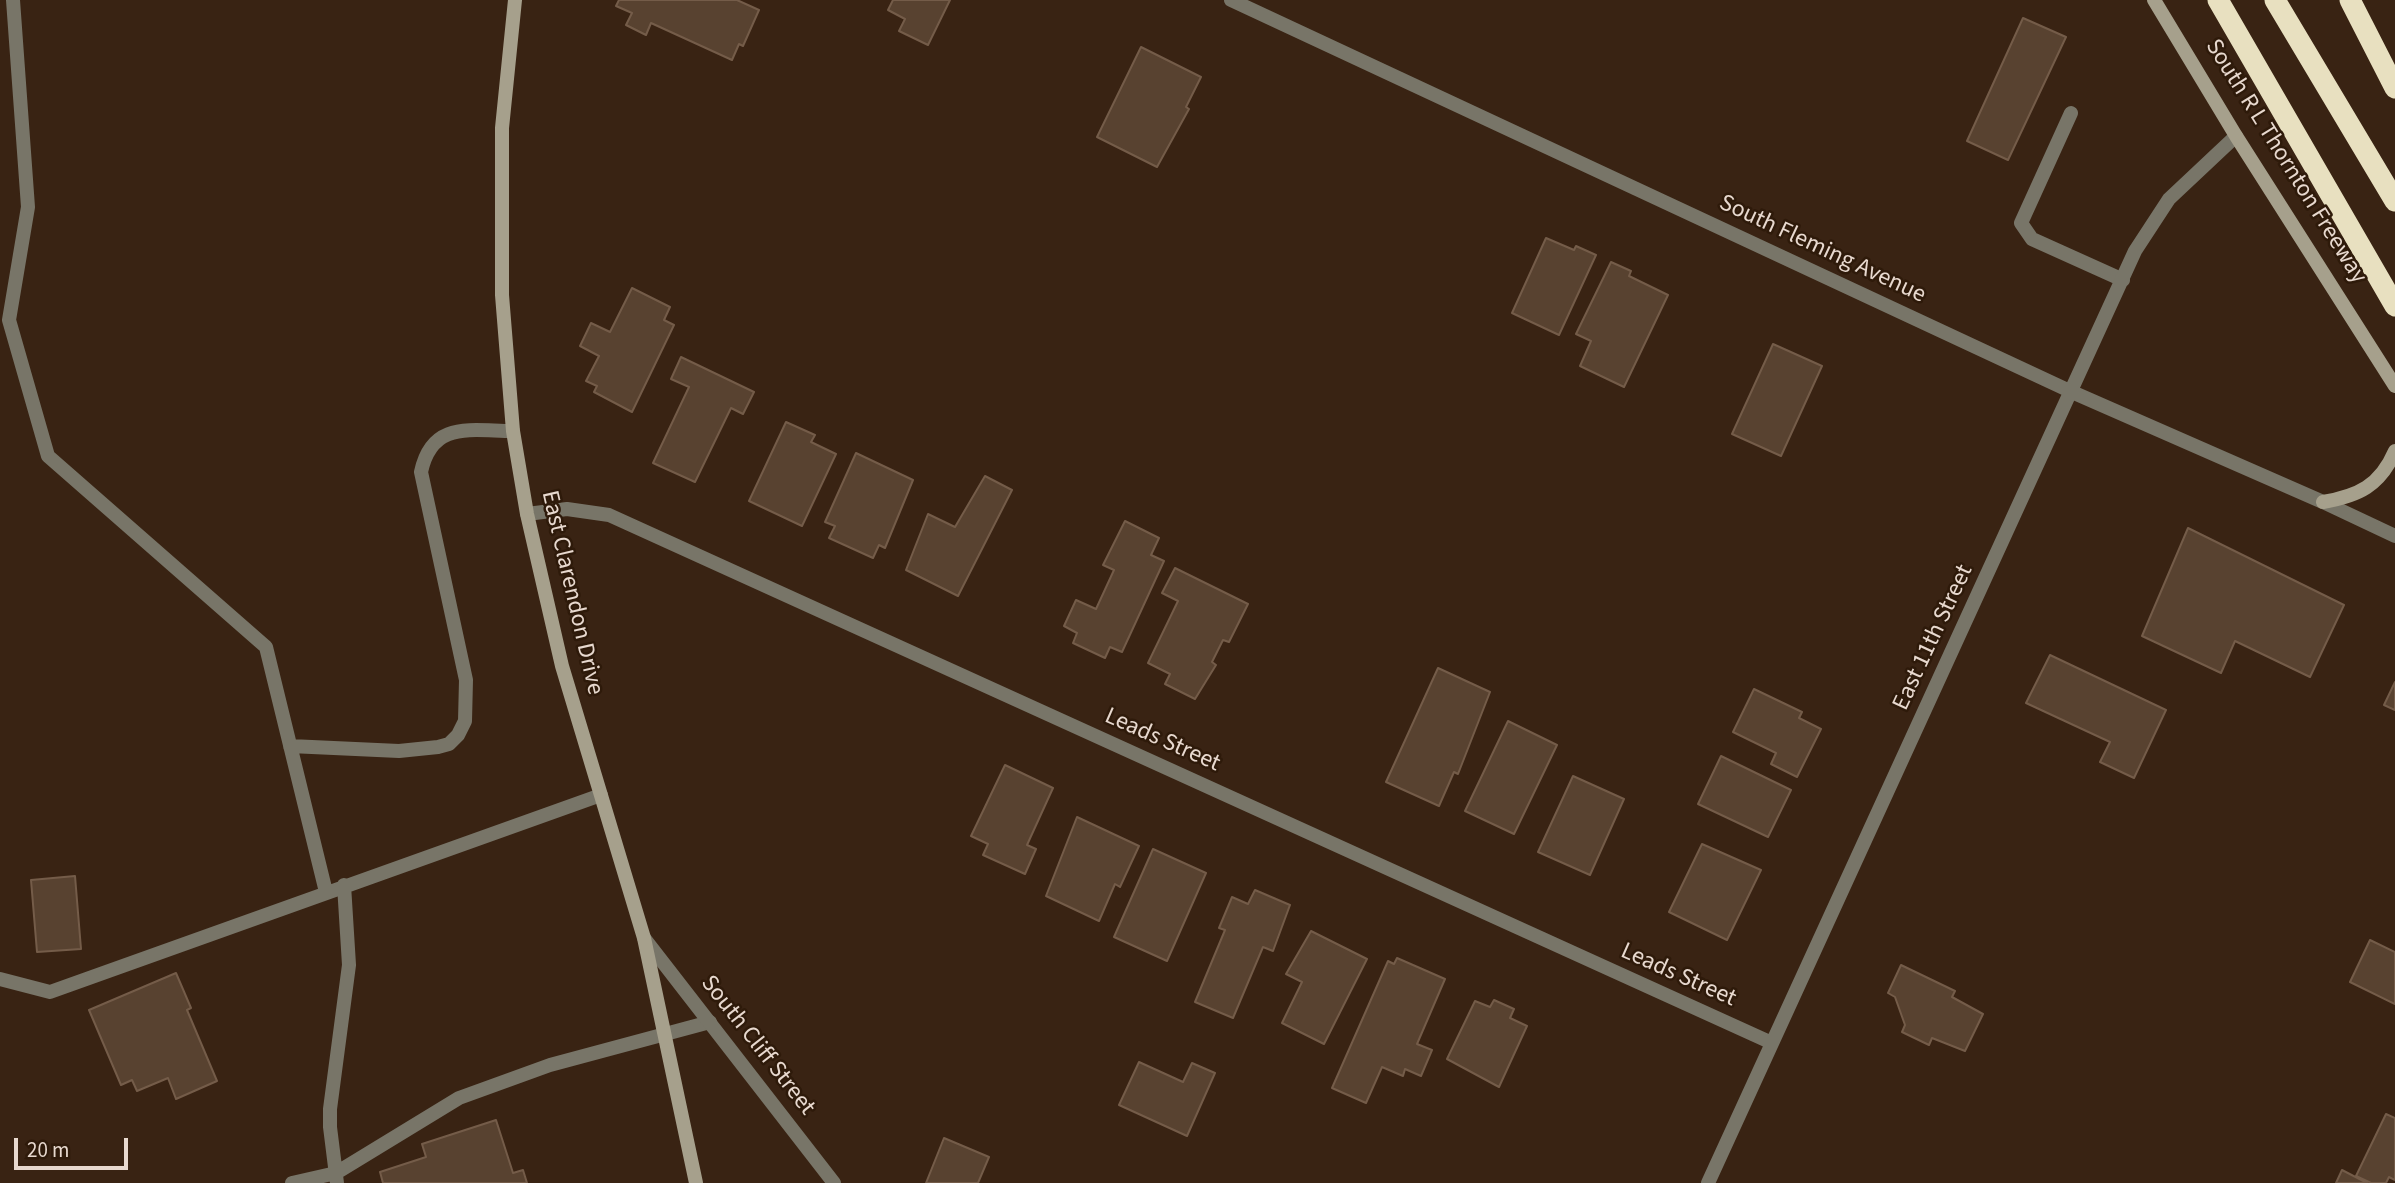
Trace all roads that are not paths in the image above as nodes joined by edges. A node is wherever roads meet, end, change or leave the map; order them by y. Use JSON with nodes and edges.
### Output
{"nodes":[{"id":1,"x":13,"y":0,"type":"edge"},
{"id":2,"x":515,"y":0,"type":"edge"},
{"id":3,"x":1231,"y":0,"type":"edge"},
{"id":4,"x":2154,"y":0,"type":"edge"},
{"id":5,"x":2218,"y":0,"type":"edge"},
{"id":6,"x":2275,"y":0,"type":"edge"},
{"id":7,"x":2350,"y":0,"type":"edge"},
{"id":8,"x":2395,"y":88,"type":"edge"},
{"id":9,"x":2071,"y":113,"type":"dead end"},
{"id":10,"x":2236,"y":136,"type":"junction"},
{"id":11,"x":2395,"y":201,"type":"edge"},
{"id":12,"x":2123,"y":280,"type":"junction"},
{"id":13,"x":2395,"y":306,"type":"edge"},
{"id":14,"x":2395,"y":386,"type":"edge"},
{"id":15,"x":2072,"y":393,"type":"junction"},
{"id":16,"x":513,"y":431,"type":"junction"},
{"id":17,"x":2395,"y":451,"type":"edge"},
{"id":18,"x":2323,"y":502,"type":"junction"},
{"id":19,"x":527,"y":514,"type":"junction"},
{"id":20,"x":2395,"y":536,"type":"edge"},
{"id":21,"x":290,"y":746,"type":"junction"},
{"id":22,"x":601,"y":795,"type":"junction"},
{"id":23,"x":344,"y":886,"type":"junction"},
{"id":24,"x":326,"y":892,"type":"junction"},
{"id":25,"x":644,"y":938,"type":"junction"},
{"id":26,"x":0,"y":979,"type":"edge"},
{"id":27,"x":709,"y":1022,"type":"junction"},
{"id":28,"x":665,"y":1033,"type":"junction"},
{"id":29,"x":1772,"y":1043,"type":"junction"},
{"id":30,"x":336,"y":1178,"type":"edge"},
{"id":31,"x":292,"y":1183,"type":"edge"},
{"id":32,"x":696,"y":1183,"type":"edge"},
{"id":33,"x":834,"y":1183,"type":"edge"},
{"id":34,"x":1708,"y":1183,"type":"edge"}],
"edges":[{"from":1,"to":21,"type":"street"},
{"from":2,"to":16,"type":"street","name":"East Clarendon Drive"},
{"from":3,"to":15,"type":"street","name":"South Fleming Avenue"},
{"from":4,"to":10,"type":"street","name":"South R L Thornton Freeway"},
{"from":5,"to":13,"type":"highway"},
{"from":6,"to":11,"type":"highway"},
{"from":7,"to":8,"type":"highway"},
{"from":9,"to":12,"type":"street"},
{"from":10,"to":12,"type":"street","name":"East 11th Street"},
{"from":10,"to":14,"type":"street","name":"South R L Thornton Freeway"},
{"from":12,"to":15,"type":"street","name":"East 11th Street"},
{"from":15,"to":18,"type":"street","name":"South Fleming Avenue"},
{"from":15,"to":29,"type":"street","name":"East 11th Street"},
{"from":16,"to":19,"type":"street","name":"East Clarendon Drive"},
{"from":16,"to":21,"type":"street"},
{"from":17,"to":18,"type":"street"},
{"from":18,"to":20,"type":"street","name":"South Fleming Avenue"},
{"from":19,"to":22,"type":"street","name":"East Clarendon Drive"},
{"from":19,"to":29,"type":"street","name":"Leads Street"},
{"from":21,"to":24,"type":"street"},
{"from":22,"to":23,"type":"street"},
{"from":22,"to":25,"type":"street","name":"East Clarendon Drive"},
{"from":23,"to":24,"type":"street"},
{"from":23,"to":30,"type":"street"},
{"from":24,"to":26,"type":"street"},
{"from":25,"to":27,"type":"street","name":"South Cliff Street"},
{"from":25,"to":28,"type":"street","name":"East Clarendon Drive"},
{"from":27,"to":28,"type":"street"},
{"from":27,"to":33,"type":"street","name":"South Cliff Street"},
{"from":28,"to":30,"type":"street"},
{"from":28,"to":32,"type":"street","name":"East Clarendon Drive"},
{"from":29,"to":34,"type":"street","name":"East 11th Street"},
{"from":30,"to":31,"type":"street"}]}
